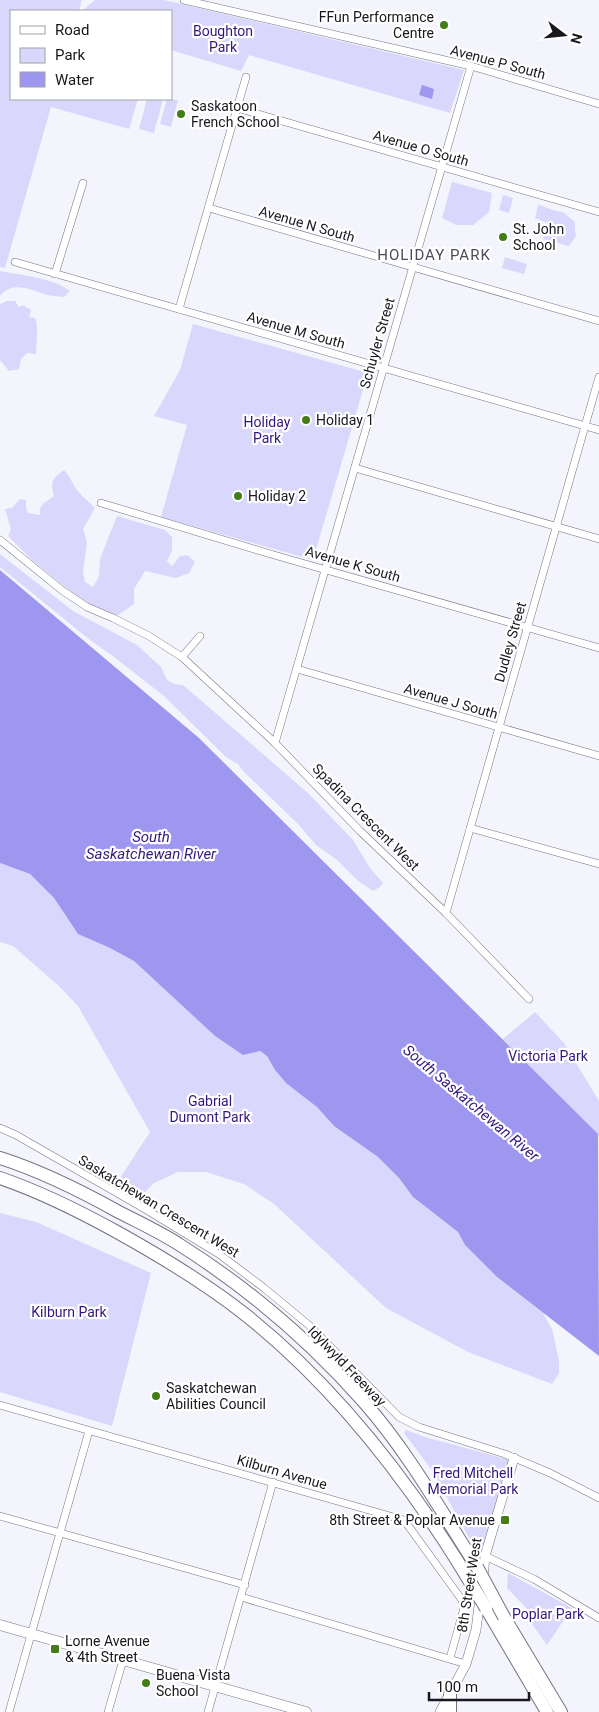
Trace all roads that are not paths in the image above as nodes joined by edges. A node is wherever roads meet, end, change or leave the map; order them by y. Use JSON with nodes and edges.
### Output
{"nodes":[{"id":1,"x":184,"y":0,"type":"edge"},
{"id":2,"x":470,"y":66,"type":"junction"},
{"id":3,"x":246,"y":78,"type":"dead end"},
{"id":4,"x":599,"y":104,"type":"edge"},
{"id":5,"x":237,"y":108,"type":"junction"},
{"id":6,"x":441,"y":167,"type":"junction"},
{"id":7,"x":83,"y":183,"type":"dead end"},
{"id":8,"x":209,"y":208,"type":"junction"},
{"id":9,"x":599,"y":212,"type":"edge"},
{"id":10,"x":16,"y":262,"type":"dead end"},
{"id":11,"x":411,"y":268,"type":"junction"},
{"id":12,"x":55,"y":274,"type":"junction"},
{"id":13,"x":179,"y":309,"type":"junction"},
{"id":14,"x":599,"y":321,"type":"edge"},
{"id":15,"x":383,"y":368,"type":"junction"},
{"id":16,"x":599,"y":377,"type":"edge"},
{"id":17,"x":585,"y":426,"type":"junction"},
{"id":18,"x":599,"y":430,"type":"edge"},
{"id":19,"x":355,"y":468,"type":"junction"},
{"id":20,"x":101,"y":503,"type":"dead end"},
{"id":21,"x":556,"y":527,"type":"junction"},
{"id":22,"x":599,"y":539,"type":"edge"},
{"id":23,"x":0,"y":540,"type":"edge"},
{"id":24,"x":325,"y":569,"type":"junction"},
{"id":25,"x":528,"y":627,"type":"junction"},
{"id":26,"x":200,"y":636,"type":"dead end"},
{"id":27,"x":599,"y":648,"type":"edge"},
{"id":28,"x":182,"y":657,"type":"junction"},
{"id":29,"x":297,"y":669,"type":"junction"},
{"id":30,"x":499,"y":727,"type":"junction"},
{"id":31,"x":275,"y":743,"type":"junction"},
{"id":32,"x":599,"y":756,"type":"edge"},
{"id":33,"x":470,"y":828,"type":"junction"},
{"id":34,"x":599,"y":864,"type":"edge"},
{"id":35,"x":446,"y":913,"type":"junction"},
{"id":36,"x":529,"y":999,"type":"dead end"},
{"id":37,"x":0,"y":1128,"type":"edge"},
{"id":38,"x":0,"y":1158,"type":"edge"},
{"id":39,"x":0,"y":1178,"type":"edge"},
{"id":40,"x":0,"y":1186,"type":"edge"},
{"id":41,"x":149,"y":1250,"type":"junction"},
{"id":42,"x":0,"y":1405,"type":"edge"},
{"id":43,"x":89,"y":1430,"type":"junction"},
{"id":44,"x":514,"y":1458,"type":"junction"},
{"id":45,"x":273,"y":1482,"type":"junction"},
{"id":46,"x":599,"y":1498,"type":"edge"},
{"id":47,"x":0,"y":1516,"type":"edge"},
{"id":48,"x":60,"y":1533,"type":"junction"},
{"id":49,"x":485,"y":1556,"type":"junction"},
{"id":50,"x":245,"y":1585,"type":"junction"},
{"id":51,"x":241,"y":1598,"type":"junction"},
{"id":52,"x":599,"y":1618,"type":"edge"},
{"id":53,"x":0,"y":1625,"type":"edge"},
{"id":54,"x":31,"y":1634,"type":"junction"},
{"id":55,"x":450,"y":1658,"type":"junction"},
{"id":56,"x":123,"y":1660,"type":"junction"},
{"id":57,"x":466,"y":1664,"type":"junction"},
{"id":58,"x":215,"y":1686,"type":"junction"},
{"id":59,"x":450,"y":1694,"type":"junction"},
{"id":60,"x":545,"y":1709,"type":"edge"},
{"id":61,"x":9,"y":1712,"type":"edge"},
{"id":62,"x":108,"y":1712,"type":"edge"},
{"id":63,"x":208,"y":1712,"type":"edge"},
{"id":64,"x":306,"y":1712,"type":"edge"},
{"id":65,"x":440,"y":1712,"type":"edge"},
{"id":66,"x":450,"y":1712,"type":"edge"},
{"id":67,"x":560,"y":1712,"type":"edge"}],
"edges":[{"from":1,"to":2,"type":"street","name":"Avenue P South"},
{"from":2,"to":4,"type":"street","name":"Avenue P South"},
{"from":2,"to":6,"type":"street","name":"Schuyler Street"},
{"from":3,"to":5,"type":"street"},
{"from":5,"to":6,"type":"street","name":"Avenue O South"},
{"from":5,"to":8,"type":"street"},
{"from":6,"to":9,"type":"street","name":"Avenue O South"},
{"from":6,"to":11,"type":"street","name":"Schuyler Street"},
{"from":7,"to":12,"type":"street"},
{"from":8,"to":11,"type":"street","name":"Avenue N South"},
{"from":8,"to":13,"type":"street"},
{"from":10,"to":12,"type":"street","name":"Avenue M South"},
{"from":11,"to":14,"type":"street","name":"Avenue N South"},
{"from":11,"to":15,"type":"street","name":"Schuyler Street"},
{"from":12,"to":13,"type":"street","name":"Avenue M South"},
{"from":13,"to":15,"type":"street","name":"Avenue M South"},
{"from":15,"to":17,"type":"street","name":"Avenue M South"},
{"from":15,"to":19,"type":"street","name":"Schuyler Street"},
{"from":16,"to":17,"type":"street","name":"Dudley Street"},
{"from":17,"to":18,"type":"street","name":"Avenue M South"},
{"from":17,"to":21,"type":"street","name":"Dudley Street"},
{"from":19,"to":21,"type":"street"},
{"from":19,"to":24,"type":"street","name":"Schuyler Street"},
{"from":20,"to":24,"type":"street","name":"Avenue K South"},
{"from":21,"to":22,"type":"street"},
{"from":21,"to":25,"type":"street","name":"Dudley Street"},
{"from":23,"to":28,"type":"street","name":"Spadina Crescent West"},
{"from":24,"to":25,"type":"street","name":"Avenue K South"},
{"from":24,"to":29,"type":"street","name":"Schuyler Street"},
{"from":25,"to":27,"type":"street","name":"Avenue K South"},
{"from":25,"to":30,"type":"street","name":"Dudley Street"},
{"from":26,"to":28,"type":"street"},
{"from":28,"to":31,"type":"street","name":"Spadina Crescent West"},
{"from":29,"to":30,"type":"street","name":"Avenue J South"},
{"from":29,"to":31,"type":"street","name":"Schuyler Street"},
{"from":30,"to":32,"type":"street","name":"Avenue J South"},
{"from":30,"to":33,"type":"street","name":"Dudley Street"},
{"from":31,"to":35,"type":"street","name":"Spadina Crescent West"},
{"from":33,"to":34,"type":"street"},
{"from":33,"to":35,"type":"street","name":"Dudley Street"},
{"from":35,"to":36,"type":"street","name":"Spadina Crescent West"},
{"from":37,"to":44,"type":"street","name":"Saskatchewan Crescent West"},
{"from":38,"to":67,"type":"highway","name":"Idylwyld Freeway","bridge":true},
{"from":39,"to":41,"type":"highway"},
{"from":40,"to":41,"type":"highway"},
{"from":41,"to":60,"type":"highway","bridge":true},
{"from":42,"to":43,"type":"street","name":"Kilburn Avenue"},
{"from":43,"to":45,"type":"street","name":"Kilburn Avenue"},
{"from":43,"to":48,"type":"street"},
{"from":44,"to":46,"type":"street","name":"Saskatchewan Crescent West"},
{"from":44,"to":49,"type":"street","name":"8th Street West"},
{"from":45,"to":50,"type":"street"},
{"from":45,"to":55,"type":"street","name":"Kilburn Avenue"},
{"from":47,"to":48,"type":"street"},
{"from":48,"to":50,"type":"street"},
{"from":48,"to":54,"type":"street"},
{"from":49,"to":52,"type":"street"},
{"from":49,"to":57,"type":"street","name":"8th Street West"},
{"from":50,"to":51,"type":"street"},
{"from":51,"to":55,"type":"street"},
{"from":51,"to":58,"type":"street"},
{"from":53,"to":54,"type":"main road"},
{"from":54,"to":56,"type":"main road"},
{"from":54,"to":61,"type":"street"},
{"from":55,"to":57,"type":"street"},
{"from":56,"to":58,"type":"main road"},
{"from":56,"to":62,"type":"street"},
{"from":57,"to":59,"type":"street","name":"8th Street West"},
{"from":58,"to":63,"type":"street"},
{"from":58,"to":64,"type":"main road"},
{"from":59,"to":65,"type":"street","name":"8th Street West"},
{"from":59,"to":66,"type":"highway"}]}
